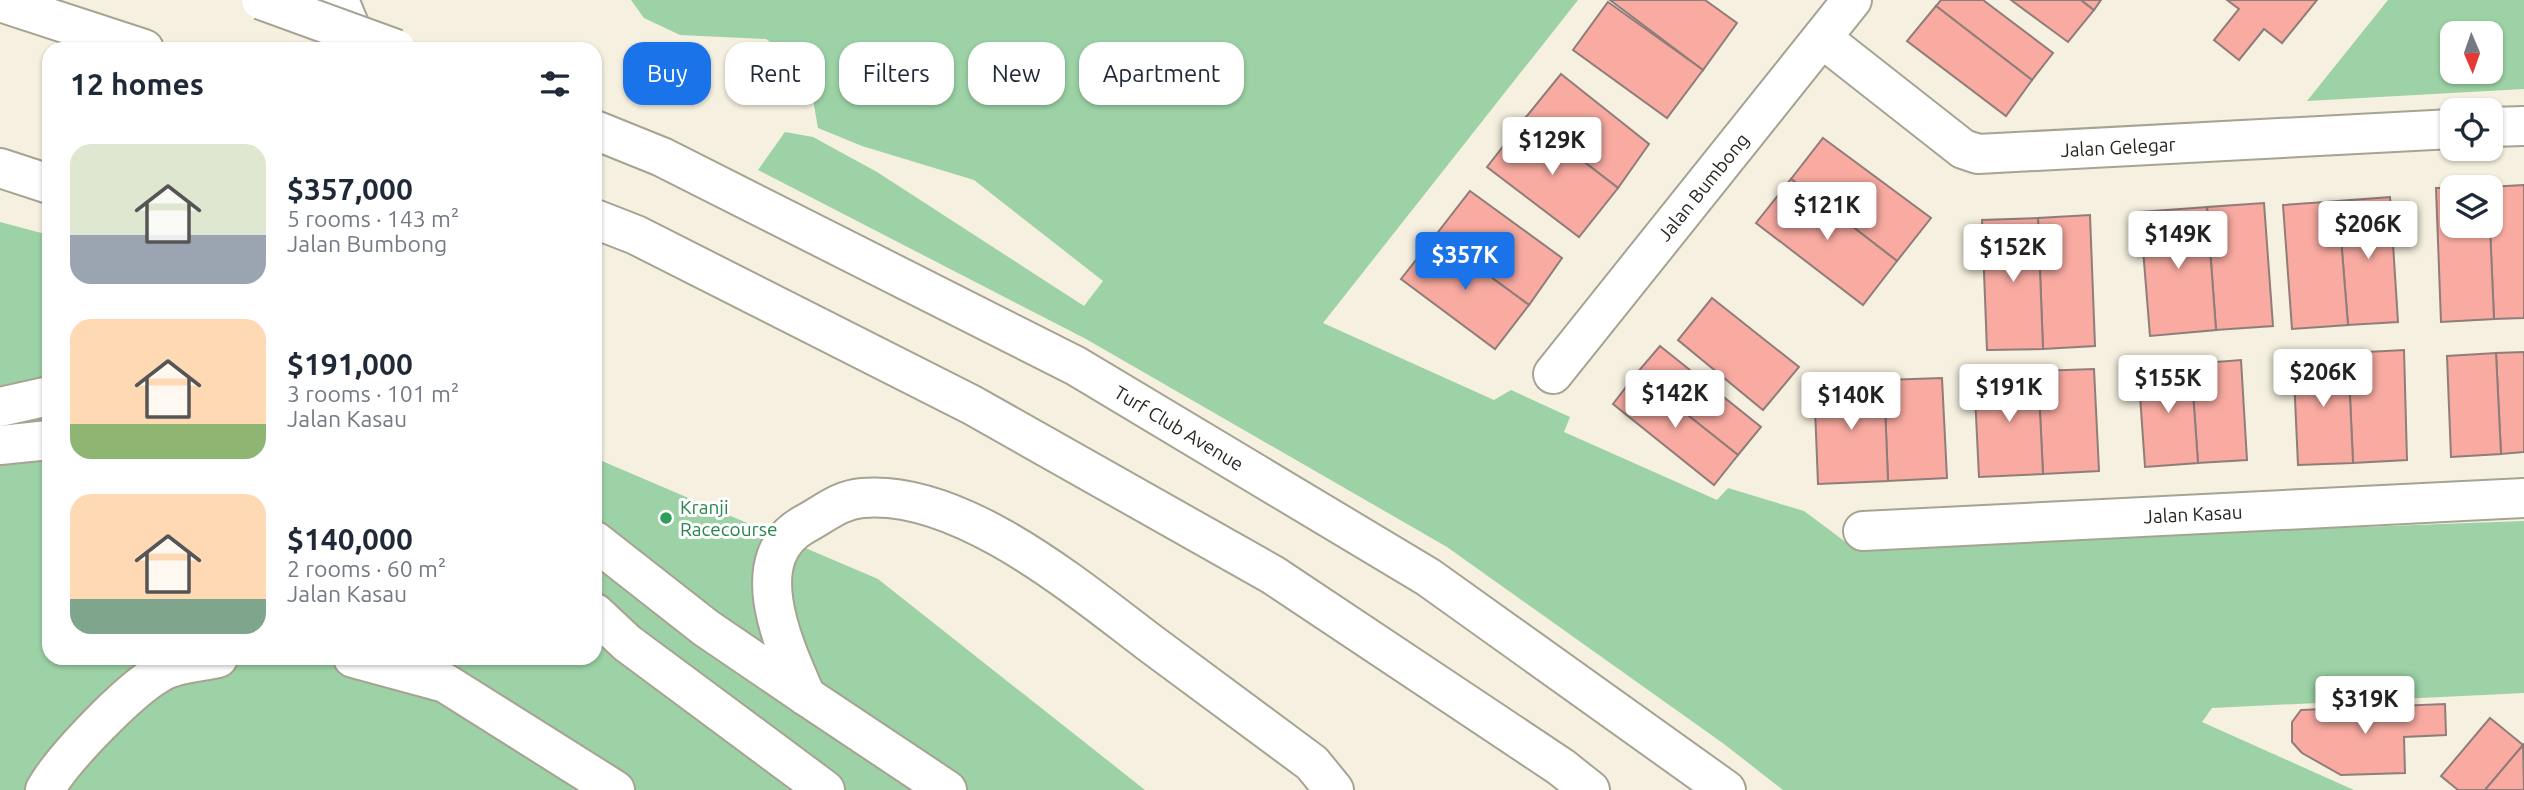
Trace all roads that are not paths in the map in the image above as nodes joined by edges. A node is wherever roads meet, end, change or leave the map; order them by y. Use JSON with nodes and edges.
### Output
{"nodes":[{"id":1,"x":261,"y":0,"type":"edge"},
{"id":2,"x":328,"y":0,"type":"edge"},
{"id":3,"x":339,"y":0,"type":"edge"},
{"id":4,"x":1852,"y":0,"type":"edge"},
{"id":5,"x":8,"y":3,"type":"edge"},
{"id":6,"x":1822,"y":39,"type":"junction"},
{"id":7,"x":123,"y":42,"type":"edge"},
{"id":8,"x":331,"y":42,"type":"edge"},
{"id":9,"x":356,"y":42,"type":"edge"},
{"id":10,"x":377,"y":42,"type":"edge"},
{"id":11,"x":2524,"y":126,"type":"edge"},
{"id":12,"x":2503,"y":127,"type":"edge"},
{"id":13,"x":2440,"y":131,"type":"edge"},
{"id":14,"x":602,"y":133,"type":"edge"},
{"id":15,"x":0,"y":168,"type":"edge"},
{"id":16,"x":42,"y":182,"type":"edge"},
{"id":17,"x":602,"y":222,"type":"edge"},
{"id":18,"x":1553,"y":374,"type":"dead end"},
{"id":19,"x":42,"y":398,"type":"edge"},
{"id":20,"x":0,"y":407,"type":"edge"},
{"id":21,"x":42,"y":441,"type":"edge"},
{"id":22,"x":0,"y":446,"type":"edge"},
{"id":23,"x":2524,"y":498,"type":"edge"},
{"id":24,"x":1863,"y":531,"type":"dead end"},
{"id":25,"x":602,"y":546,"type":"edge"},
{"id":26,"x":602,"y":619,"type":"edge"},
{"id":27,"x":188,"y":665,"type":"edge"},
{"id":28,"x":378,"y":665,"type":"edge"},
{"id":29,"x":806,"y":696,"type":"junction"},
{"id":30,"x":45,"y":790,"type":"edge"},
{"id":31,"x":615,"y":790,"type":"edge"},
{"id":32,"x":825,"y":790,"type":"edge"},
{"id":33,"x":947,"y":790,"type":"edge"},
{"id":34,"x":1334,"y":790,"type":"edge"},
{"id":35,"x":1590,"y":790,"type":"edge"},
{"id":36,"x":1726,"y":790,"type":"edge"}],
"edges":[{"from":1,"to":10,"type":"main road","bridge":true},
{"from":2,"to":8,"type":"main road"},
{"from":3,"to":9,"type":"main road"},
{"from":4,"to":6,"type":"main road","name":"Jalan Bumbong"},
{"from":5,"to":7,"type":"main road"},
{"from":6,"to":13,"type":"main road","name":"Jalan Gelegar"},
{"from":6,"to":18,"type":"main road","name":"Jalan Bumbong"},
{"from":11,"to":12,"type":"main road"},
{"from":14,"to":36,"type":"main road","name":"Turf Club Avenue"},
{"from":15,"to":16,"type":"main road"},
{"from":17,"to":35,"type":"main road"},
{"from":19,"to":20,"type":"main road"},
{"from":21,"to":22,"type":"main road"},
{"from":23,"to":24,"type":"main road","name":"Jalan Kasau"},
{"from":25,"to":29,"type":"main road"},
{"from":26,"to":32,"type":"main road"},
{"from":27,"to":30,"type":"main road"},
{"from":28,"to":31,"type":"main road"},
{"from":29,"to":33,"type":"main road"},
{"from":29,"to":34,"type":"main road"}]}
